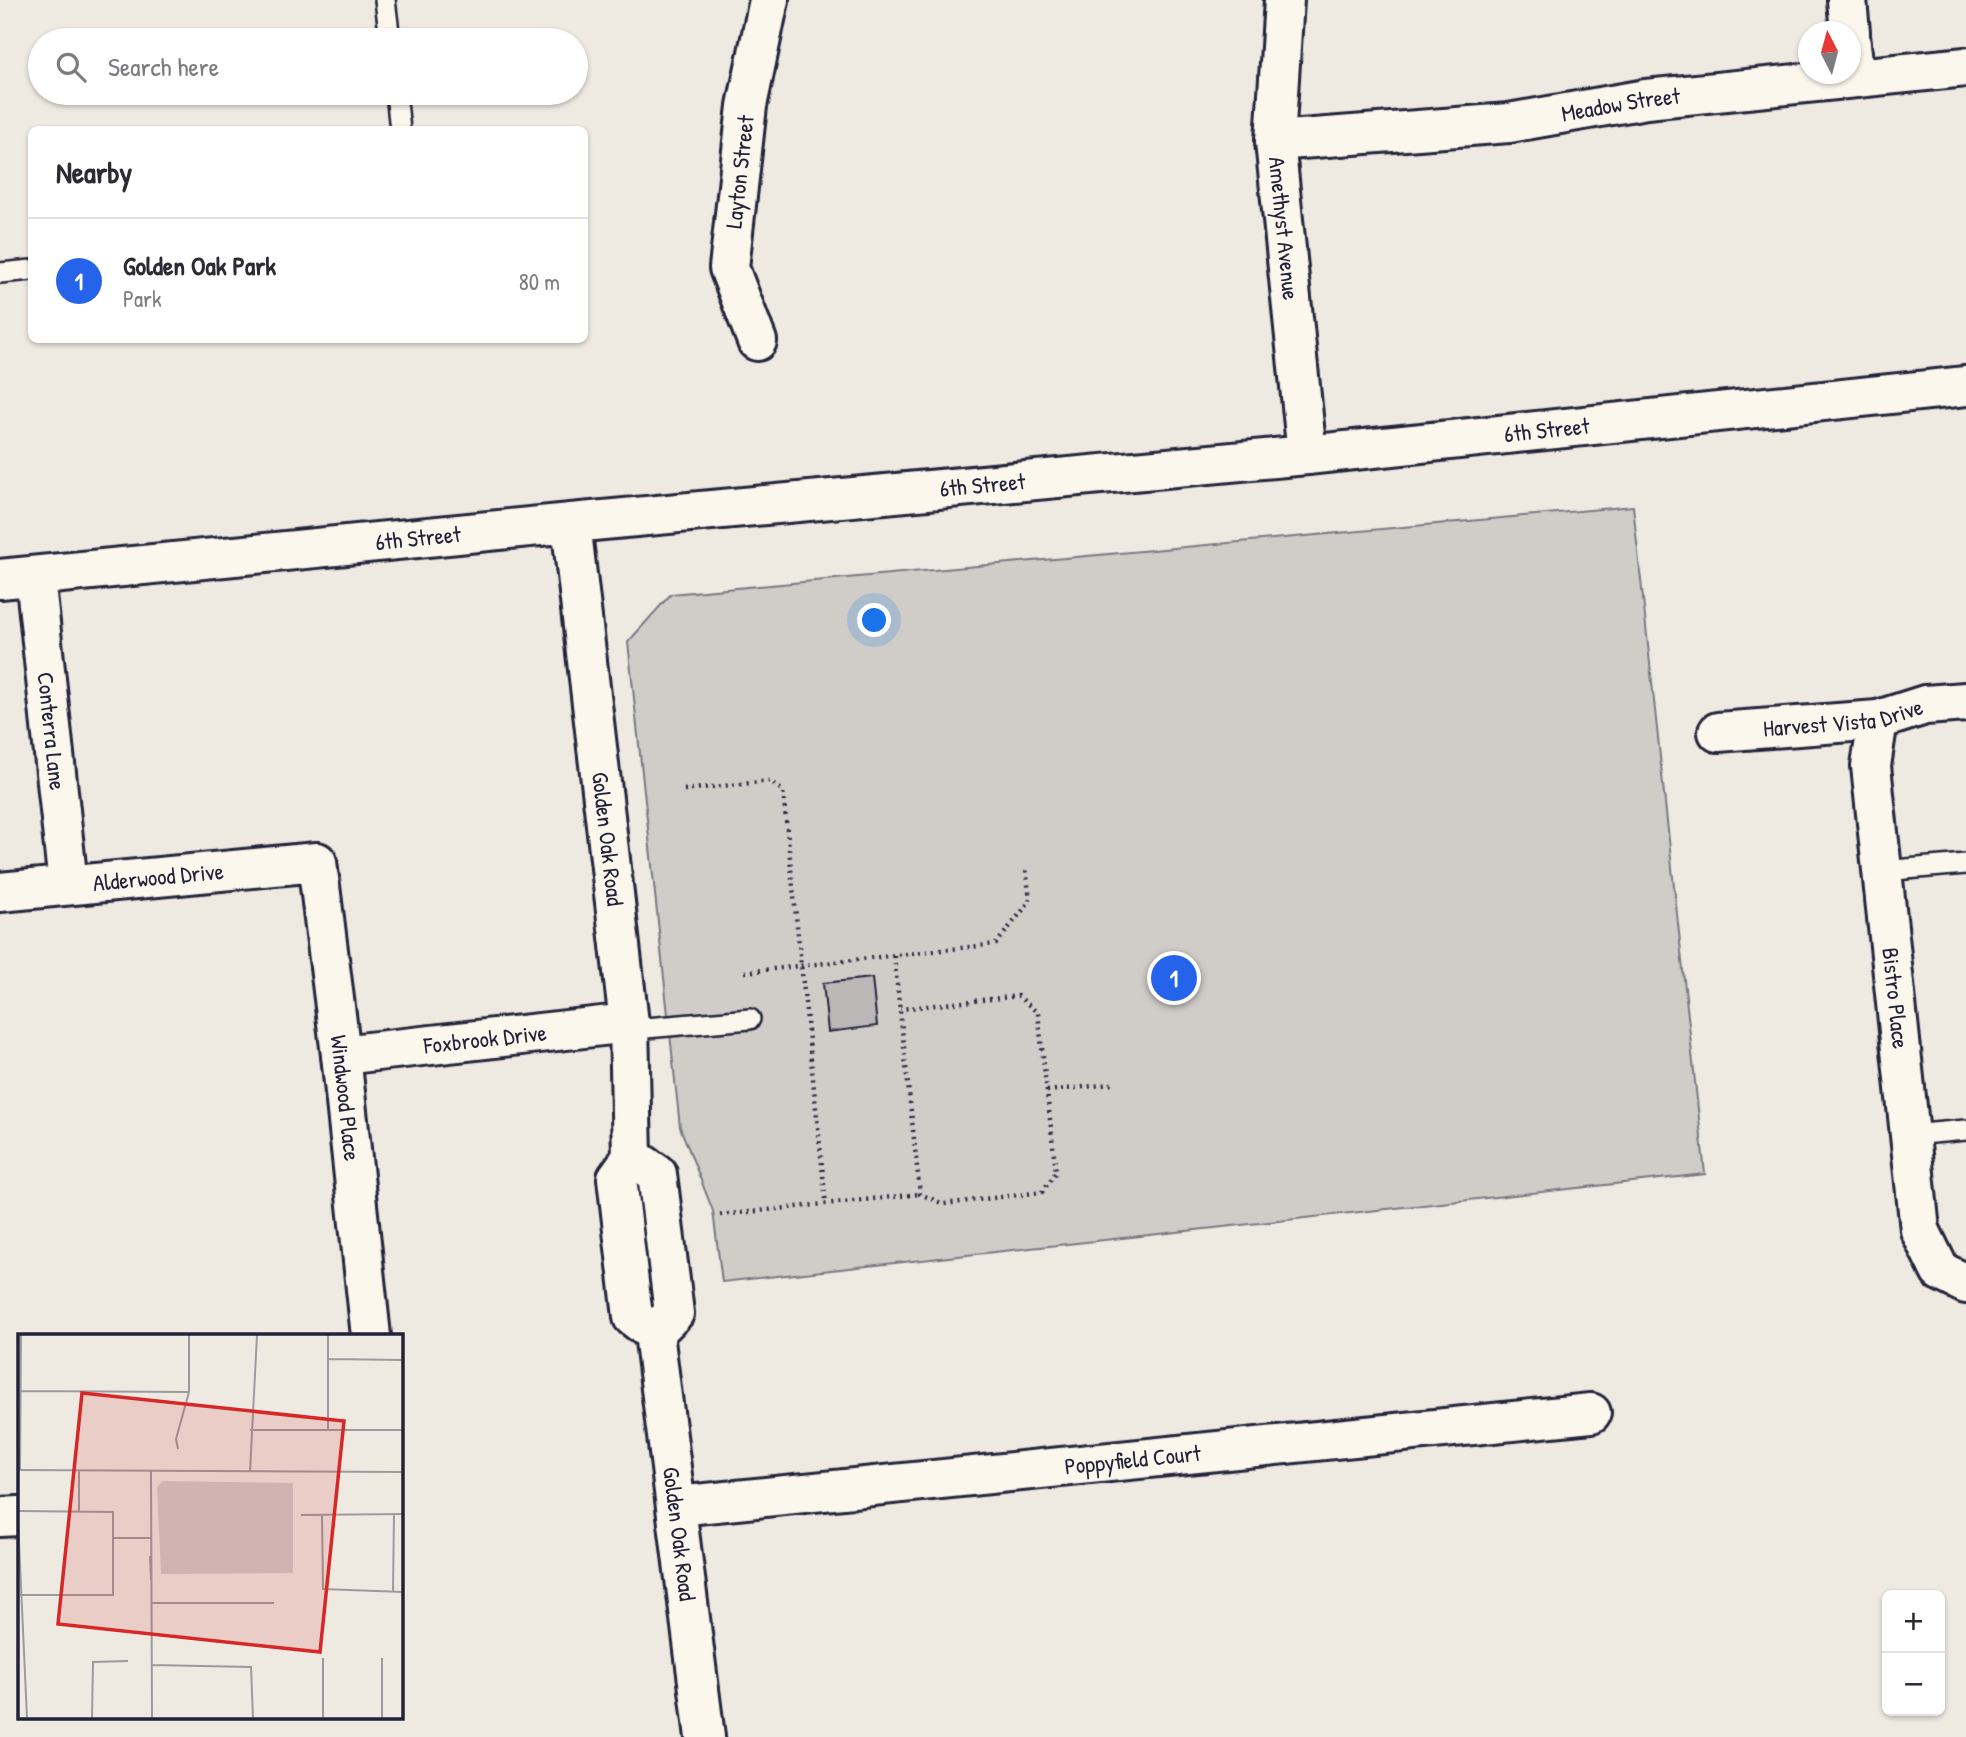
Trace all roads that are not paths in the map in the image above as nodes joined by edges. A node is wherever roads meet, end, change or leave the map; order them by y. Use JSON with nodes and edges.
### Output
{"nodes":[{"id":1,"x":385,"y":0,"type":"edge"},
{"id":2,"x":769,"y":0,"type":"edge"},
{"id":3,"x":1284,"y":0,"type":"edge"},
{"id":4,"x":1847,"y":0,"type":"edge"},
{"id":5,"x":1849,"y":21,"type":"edge"},
{"id":6,"x":388,"y":28,"type":"edge"},
{"id":7,"x":1966,"y":67,"type":"edge"},
{"id":8,"x":1861,"y":77,"type":"edge"},
{"id":9,"x":1798,"y":84,"type":"edge"},
{"id":10,"x":397,"y":105,"type":"edge"},
{"id":11,"x":400,"y":126,"type":"edge"},
{"id":12,"x":1275,"y":141,"type":"junction"},
{"id":13,"x":28,"y":270,"type":"edge"},
{"id":14,"x":0,"y":274,"type":"edge"},
{"id":15,"x":757,"y":341,"type":"dead end"},
{"id":16,"x":1966,"y":386,"type":"edge"},
{"id":17,"x":1307,"y":455,"type":"junction"},
{"id":18,"x":571,"y":523,"type":"junction"},
{"id":19,"x":18,"y":578,"type":"edge"},
{"id":20,"x":1966,"y":702,"type":"edge"},
{"id":21,"x":1878,"y":720,"type":"junction"},
{"id":22,"x":1718,"y":732,"type":"dead end"},
{"id":23,"x":317,"y":862,"type":"joint"},
{"id":24,"x":1966,"y":864,"type":"edge"},
{"id":25,"x":1882,"y":871,"type":"junction"},
{"id":26,"x":68,"y":885,"type":"junction"},
{"id":27,"x":0,"y":892,"type":"edge"},
{"id":28,"x":750,"y":1018,"type":"dead end"},
{"id":29,"x":629,"y":1023,"type":"junction"},
{"id":30,"x":341,"y":1055,"type":"junction"},
{"id":31,"x":1966,"y":1130,"type":"edge"},
{"id":32,"x":1910,"y":1135,"type":"junction"},
{"id":33,"x":632,"y":1157,"type":"junction"},
{"id":34,"x":666,"y":1243,"type":"junction"},
{"id":35,"x":625,"y":1250,"type":"junction"},
{"id":36,"x":1953,"y":1277,"type":"edge"},
{"id":37,"x":654,"y":1333,"type":"junction"},
{"id":38,"x":371,"y":1334,"type":"edge"},
{"id":39,"x":1591,"y":1413,"type":"dead end"},
{"id":40,"x":677,"y":1506,"type":"junction"},
{"id":41,"x":18,"y":1516,"type":"edge"},
{"id":42,"x":0,"y":1517,"type":"edge"},
{"id":43,"x":705,"y":1737,"type":"edge"}],
"edges":[{"from":1,"to":6,"type":"lane"},
{"from":2,"to":15,"type":"street","name":"Layton Street"},
{"from":3,"to":12,"type":"street","name":"Amethyst Avenue"},
{"from":4,"to":5,"type":"street"},
{"from":7,"to":8,"type":"street","name":"Meadow Street"},
{"from":9,"to":12,"type":"street","name":"Meadow Street"},
{"from":10,"to":11,"type":"lane"},
{"from":12,"to":17,"type":"street","name":"Amethyst Avenue"},
{"from":13,"to":14,"type":"lane"},
{"from":16,"to":17,"type":"street","name":"6th Street"},
{"from":17,"to":18,"type":"street","name":"6th Street"},
{"from":18,"to":19,"type":"street","name":"6th Street"},
{"from":18,"to":29,"type":"street","name":"Golden Oak Road"},
{"from":19,"to":26,"type":"street","name":"Conterra Lane"},
{"from":20,"to":21,"type":"street","name":"Harvest Vista Drive"},
{"from":21,"to":22,"type":"street","name":"Harvest Vista Drive"},
{"from":21,"to":25,"type":"street","name":"Bistro Place"},
{"from":23,"to":26,"type":"street","name":"Alderwood Drive"},
{"from":23,"to":30,"type":"street","name":"Windwood Place"},
{"from":24,"to":25,"type":"lane"},
{"from":25,"to":32,"type":"street","name":"Bistro Place"},
{"from":26,"to":27,"type":"street","name":"Alderwood Drive"},
{"from":28,"to":29,"type":"lane"},
{"from":29,"to":30,"type":"street","name":"Foxbrook Drive"},
{"from":29,"to":33,"type":"street","name":"Golden Oak Road"},
{"from":30,"to":38,"type":"street","name":"Windwood Place"},
{"from":31,"to":32,"type":"lane"},
{"from":32,"to":36,"type":"street","name":"Bistro Place"},
{"from":33,"to":34,"type":"street"},
{"from":33,"to":35,"type":"street","name":"Golden Oak Road"},
{"from":34,"to":35,"type":"street"},
{"from":34,"to":37,"type":"street"},
{"from":35,"to":37,"type":"street","name":"Golden Oak Road"},
{"from":37,"to":40,"type":"street","name":"Golden Oak Road"},
{"from":39,"to":40,"type":"street","name":"Poppyfield Court"},
{"from":40,"to":43,"type":"street","name":"Golden Oak Road"},
{"from":41,"to":42,"type":"street"}]}
